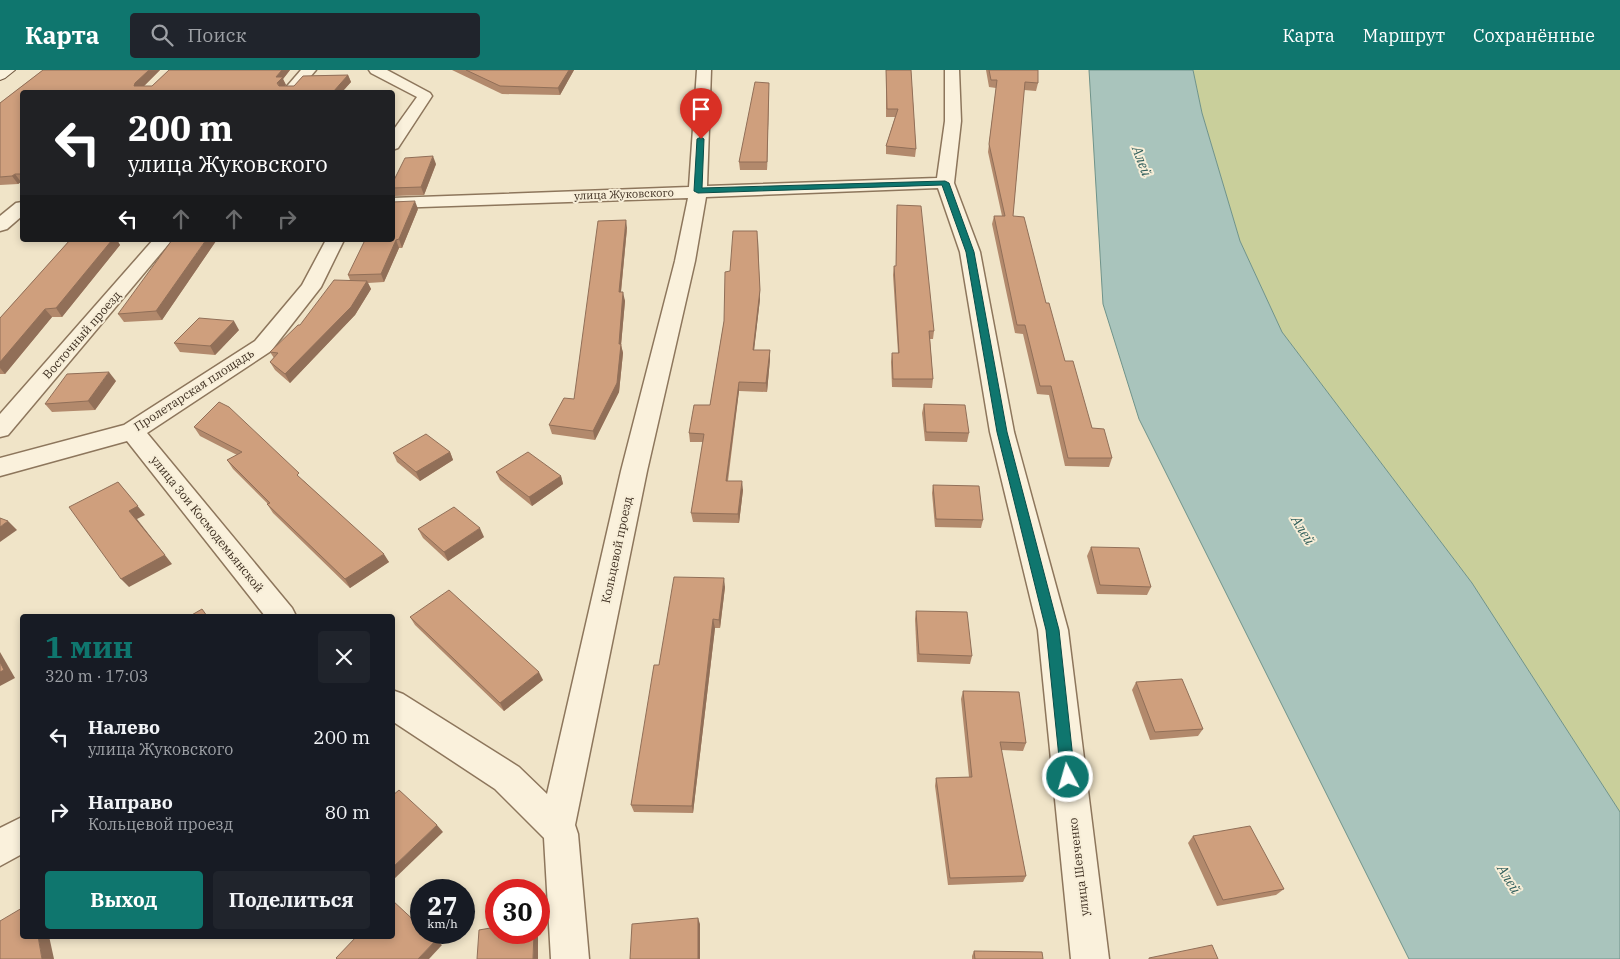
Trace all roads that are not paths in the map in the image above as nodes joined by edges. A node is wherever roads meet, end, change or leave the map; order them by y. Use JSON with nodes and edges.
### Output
{"nodes":[{"id":1,"x":309,"y":70,"type":"edge"},
{"id":2,"x":704,"y":70,"type":"edge"},
{"id":3,"x":952,"y":70,"type":"edge"},
{"id":4,"x":383,"y":71,"type":"edge"},
{"id":5,"x":292,"y":90,"type":"edge"},
{"id":6,"x":395,"y":141,"type":"edge"},
{"id":7,"x":945,"y":183,"type":"junction"},
{"id":8,"x":698,"y":191,"type":"junction"},
{"id":9,"x":395,"y":203,"type":"edge"},
{"id":10,"x":20,"y":208,"type":"edge"},
{"id":11,"x":0,"y":209,"type":"edge"},
{"id":12,"x":20,"y":210,"type":"edge"},
{"id":13,"x":0,"y":225,"type":"edge"},
{"id":14,"x":161,"y":242,"type":"edge"},
{"id":15,"x":335,"y":242,"type":"edge"},
{"id":16,"x":0,"y":429,"type":"edge"},
{"id":17,"x":132,"y":431,"type":"junction"},
{"id":18,"x":0,"y":467,"type":"edge"},
{"id":19,"x":280,"y":614,"type":"edge"},
{"id":20,"x":395,"y":706,"type":"edge"},
{"id":21,"x":557,"y":827,"type":"junction"},
{"id":22,"x":20,"y":835,"type":"edge"},
{"id":23,"x":0,"y":848,"type":"edge"},
{"id":24,"x":570,"y":959,"type":"edge"},
{"id":25,"x":1090,"y":959,"type":"edge"}],
"edges":[{"from":1,"to":5,"type":"street"},
{"from":2,"to":8,"type":"street","name":"Кольцевой проезд"},
{"from":3,"to":7,"type":"street","name":"улица Шевченко"},
{"from":4,"to":6,"type":"street"},
{"from":7,"to":8,"type":"street","name":"улица Жуковского"},
{"from":7,"to":25,"type":"street","name":"улица Шевченко"},
{"from":8,"to":9,"type":"street","name":"улица Жуковского"},
{"from":8,"to":21,"type":"street","name":"Кольцевой проезд"},
{"from":10,"to":11,"type":"street"},
{"from":12,"to":13,"type":"street"},
{"from":14,"to":16,"type":"street","name":"Восточный проезд"},
{"from":15,"to":17,"type":"street","name":"Пролетарская площадь"},
{"from":17,"to":18,"type":"street","name":"Пролетарская площадь"},
{"from":17,"to":19,"type":"street","name":"улица Зои Космодемьянской"},
{"from":20,"to":21,"type":"street"},
{"from":21,"to":24,"type":"street"},
{"from":22,"to":23,"type":"street"}]}
